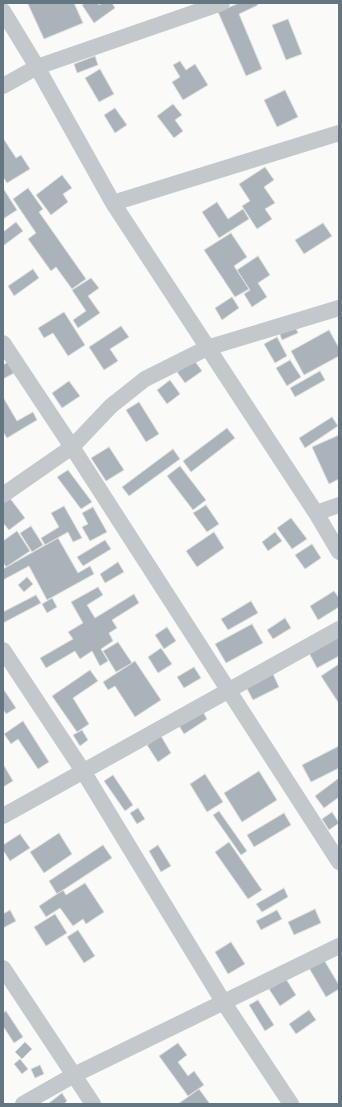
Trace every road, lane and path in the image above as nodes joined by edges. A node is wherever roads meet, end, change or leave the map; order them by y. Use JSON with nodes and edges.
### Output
{"nodes":[{"id":1,"x":222,"y":3,"type":"edge"},
{"id":2,"x":3,"y":10,"type":"edge"},
{"id":3,"x":37,"y":67,"type":"junction"},
{"id":4,"x":3,"y":86,"type":"edge"},
{"id":5,"x":339,"y":132,"type":"edge"},
{"id":6,"x":113,"y":203,"type":"junction"},
{"id":7,"x":339,"y":308,"type":"edge"},
{"id":8,"x":3,"y":343,"type":"edge"},
{"id":9,"x":206,"y":348,"type":"junction"},
{"id":10,"x":72,"y":447,"type":"junction"},
{"id":11,"x":3,"y":495,"type":"edge"},
{"id":12,"x":339,"y":505,"type":"edge"},
{"id":13,"x":316,"y":513,"type":"junction"},
{"id":14,"x":339,"y":552,"type":"edge"},
{"id":15,"x":339,"y":629,"type":"edge"},
{"id":16,"x":3,"y":650,"type":"edge"},
{"id":17,"x":228,"y":690,"type":"junction"},
{"id":18,"x":83,"y":771,"type":"junction"},
{"id":19,"x":3,"y":816,"type":"edge"},
{"id":20,"x":339,"y":862,"type":"edge"},
{"id":21,"x":339,"y":946,"type":"edge"},
{"id":22,"x":3,"y":968,"type":"edge"},
{"id":23,"x":224,"y":1003,"type":"junction"},
{"id":24,"x":74,"y":1075,"type":"junction"},
{"id":25,"x":23,"y":1104,"type":"edge"},
{"id":26,"x":94,"y":1104,"type":"edge"},
{"id":27,"x":291,"y":1104,"type":"edge"}],
"edges":[{"from":1,"to":3,"type":"street"},
{"from":2,"to":3,"type":"street"},
{"from":3,"to":4,"type":"street"},
{"from":3,"to":6,"type":"street"},
{"from":5,"to":6,"type":"street"},
{"from":6,"to":9,"type":"street"},
{"from":7,"to":9,"type":"street"},
{"from":8,"to":10,"type":"street"},
{"from":9,"to":10,"type":"street"},
{"from":9,"to":13,"type":"street"},
{"from":10,"to":11,"type":"street"},
{"from":10,"to":17,"type":"street"},
{"from":12,"to":13,"type":"street"},
{"from":13,"to":14,"type":"street"},
{"from":15,"to":17,"type":"street"},
{"from":16,"to":18,"type":"street"},
{"from":17,"to":18,"type":"street"},
{"from":17,"to":20,"type":"street"},
{"from":18,"to":19,"type":"street"},
{"from":18,"to":23,"type":"street"},
{"from":21,"to":23,"type":"street"},
{"from":22,"to":24,"type":"street"},
{"from":23,"to":24,"type":"street"},
{"from":23,"to":27,"type":"street"},
{"from":24,"to":25,"type":"street"},
{"from":24,"to":26,"type":"street"}]}
